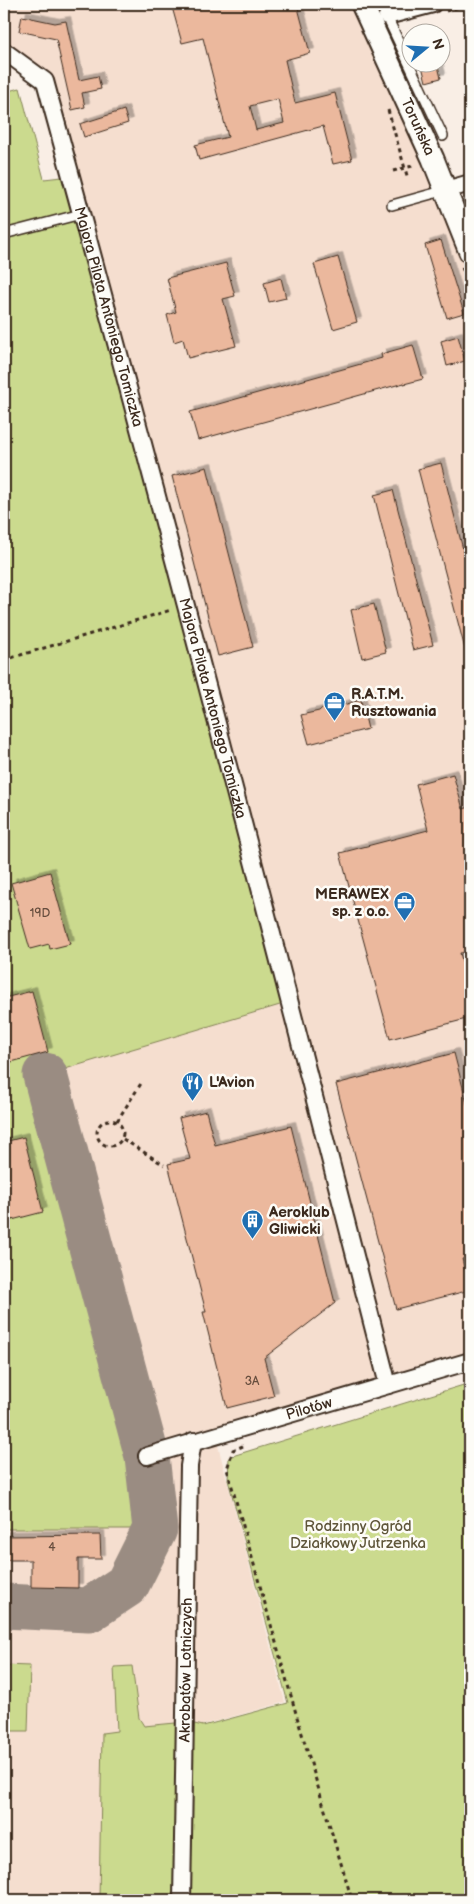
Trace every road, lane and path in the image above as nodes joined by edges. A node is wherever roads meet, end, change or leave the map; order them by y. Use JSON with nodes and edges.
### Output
{"nodes":[{"id":1,"x":362,"y":4,"type":"edge"},
{"id":2,"x":433,"y":4,"type":"edge"},
{"id":3,"x":384,"y":10,"type":"edge"},
{"id":4,"x":4,"y":51,"type":"edge"},
{"id":5,"x":387,"y":106,"type":"dead end"},
{"id":6,"x":443,"y":136,"type":"dead end"},
{"id":7,"x":422,"y":163,"type":"dead end"},
{"id":8,"x":404,"y":168,"type":"junction"},
{"id":9,"x":393,"y":171,"type":"dead end"},
{"id":10,"x":408,"y":179,"type":"dead end"},
{"id":11,"x":470,"y":183,"type":"edge"},
{"id":12,"x":446,"y":190,"type":"junction"},
{"id":13,"x":392,"y":205,"type":"dead end"},
{"id":14,"x":81,"y":214,"type":"junction"},
{"id":15,"x":4,"y":234,"type":"edge"},
{"id":16,"x":470,"y":252,"type":"edge"},
{"id":17,"x":185,"y":606,"type":"junction"},
{"id":18,"x":4,"y":660,"type":"edge"},
{"id":19,"x":142,"y":1082,"type":"dead end"},
{"id":20,"x":118,"y":1121,"type":"junction"},
{"id":21,"x":123,"y":1139,"type":"junction"},
{"id":22,"x":164,"y":1165,"type":"dead end"},
{"id":23,"x":470,"y":1361,"type":"edge"},
{"id":24,"x":388,"y":1385,"type":"junction"},
{"id":25,"x":194,"y":1441,"type":"junction"},
{"id":26,"x":247,"y":1445,"type":"dead end"},
{"id":27,"x":147,"y":1456,"type":"dead end"},
{"id":28,"x":182,"y":1900,"type":"edge"},
{"id":29,"x":352,"y":1900,"type":"edge"}],
"edges":[{"from":1,"to":12,"type":"street","name":"Toruńska"},
{"from":2,"to":3,"type":"street"},
{"from":3,"to":6,"type":"lane"},
{"from":4,"to":14,"type":"street","name":"Majora Pilota Antoniego Tomiczka"},
{"from":5,"to":8,"type":"path"},
{"from":7,"to":8,"type":"path"},
{"from":8,"to":9,"type":"path"},
{"from":8,"to":10,"type":"path"},
{"from":11,"to":12,"type":"street"},
{"from":12,"to":13,"type":"lane"},
{"from":12,"to":16,"type":"street","name":"Toruńska"},
{"from":14,"to":15,"type":"lane"},
{"from":14,"to":17,"type":"street","name":"Majora Pilota Antoniego Tomiczka"},
{"from":17,"to":18,"type":"path"},
{"from":17,"to":24,"type":"street","name":"Majora Pilota Antoniego Tomiczka"},
{"from":19,"to":20,"type":"path"},
{"from":20,"to":21,"type":"path"},
{"from":20,"to":21,"type":"path"},
{"from":21,"to":22,"type":"path"},
{"from":23,"to":24,"type":"street","name":"Pilotów"},
{"from":24,"to":25,"type":"street","name":"Pilotów"},
{"from":25,"to":27,"type":"street","name":"Pilotów"},
{"from":25,"to":28,"type":"street","name":"Akrobatów Lotniczych"},
{"from":26,"to":29,"type":"path"}]}
